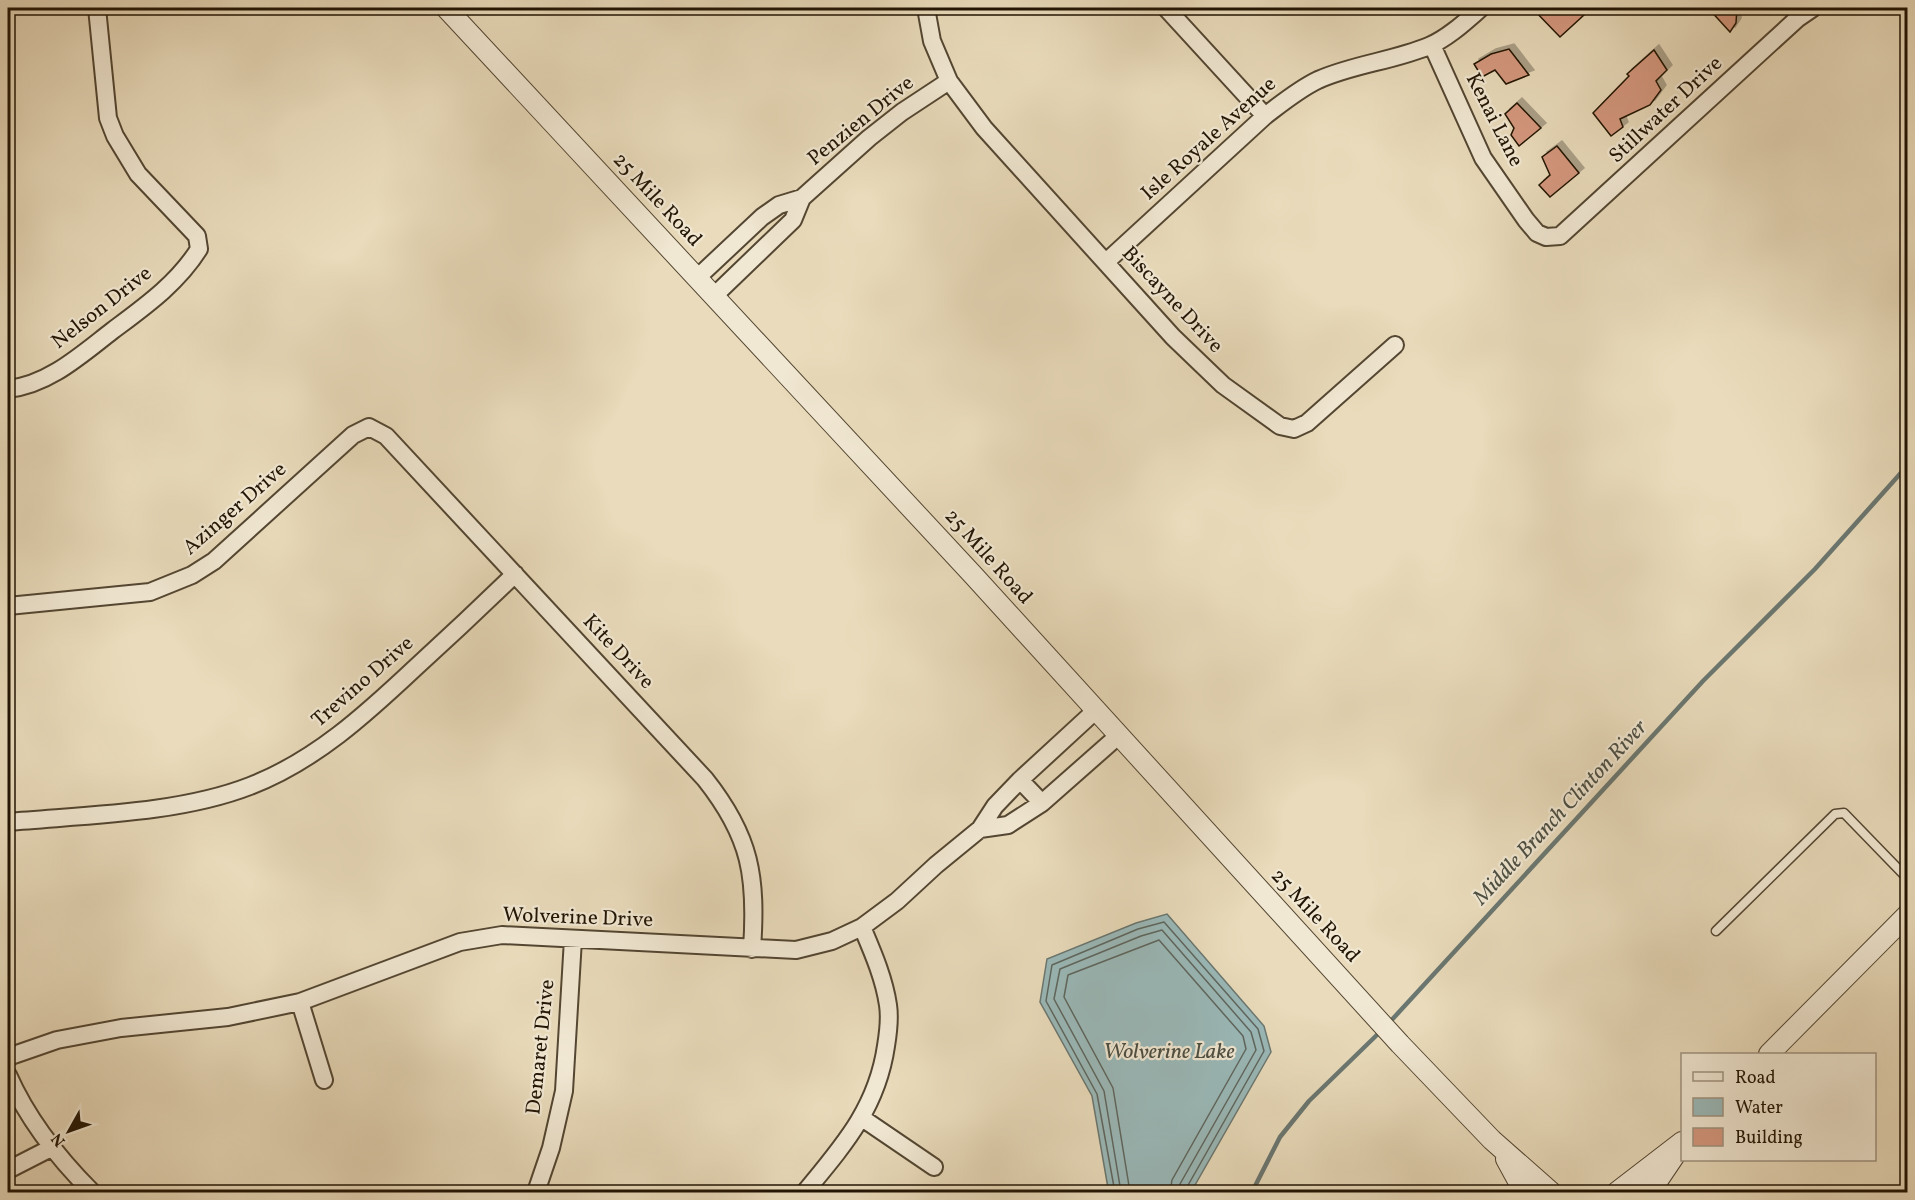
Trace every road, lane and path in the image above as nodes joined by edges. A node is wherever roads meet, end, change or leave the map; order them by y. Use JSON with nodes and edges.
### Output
{"nodes":[{"id":1,"x":97,"y":8,"type":"edge"},
{"id":2,"x":446,"y":8,"type":"edge"},
{"id":3,"x":926,"y":8,"type":"edge"},
{"id":4,"x":1166,"y":8,"type":"edge"},
{"id":5,"x":1481,"y":8,"type":"edge"},
{"id":6,"x":1813,"y":8,"type":"edge"},
{"id":7,"x":1432,"y":45,"type":"junction"},
{"id":8,"x":949,"y":81,"type":"junction"},
{"id":9,"x":1265,"y":117,"type":"junction"},
{"id":10,"x":802,"y":198,"type":"junction"},
{"id":11,"x":1546,"y":237,"type":"joint"},
{"id":12,"x":1106,"y":262,"type":"junction"},
{"id":13,"x":697,"y":278,"type":"junction"},
{"id":14,"x":714,"y":296,"type":"junction"},
{"id":15,"x":1395,"y":345,"type":"dead end"},
{"id":16,"x":8,"y":389,"type":"edge"},
{"id":17,"x":369,"y":427,"type":"joint"},
{"id":18,"x":515,"y":574,"type":"junction"},
{"id":19,"x":8,"y":606,"type":"edge"},
{"id":20,"x":1095,"y":711,"type":"junction"},
{"id":21,"x":1118,"y":736,"type":"junction"},
{"id":22,"x":1020,"y":780,"type":"junction"},
{"id":23,"x":1042,"y":803,"type":"junction"},
{"id":24,"x":8,"y":822,"type":"edge"},
{"id":25,"x":980,"y":829,"type":"junction"},
{"id":26,"x":1908,"y":879,"type":"edge"},
{"id":27,"x":1908,"y":914,"type":"edge"},
{"id":28,"x":862,"y":927,"type":"junction"},
{"id":29,"x":1716,"y":931,"type":"dead end"},
{"id":30,"x":573,"y":939,"type":"junction"},
{"id":31,"x":752,"y":949,"type":"junction"},
{"id":32,"x":300,"y":1002,"type":"junction"},
{"id":33,"x":1770,"y":1053,"type":"edge"},
{"id":34,"x":8,"y":1057,"type":"edge"},
{"id":35,"x":8,"y":1075,"type":"edge"},
{"id":36,"x":324,"y":1080,"type":"dead end"},
{"id":37,"x":862,"y":1118,"type":"junction"},
{"id":38,"x":1492,"y":1140,"type":"junction"},
{"id":39,"x":1681,"y":1144,"type":"edge"},
{"id":40,"x":1681,"y":1145,"type":"edge"},
{"id":41,"x":53,"y":1148,"type":"junction"},
{"id":42,"x":934,"y":1167,"type":"dead end"},
{"id":43,"x":8,"y":1170,"type":"edge"},
{"id":44,"x":92,"y":1192,"type":"edge"},
{"id":45,"x":536,"y":1192,"type":"edge"},
{"id":46,"x":805,"y":1192,"type":"edge"},
{"id":47,"x":1524,"y":1192,"type":"edge"},
{"id":48,"x":1551,"y":1192,"type":"edge"},
{"id":49,"x":1617,"y":1192,"type":"edge"},
{"id":50,"x":1650,"y":1192,"type":"edge"}],
"edges":[{"from":1,"to":16,"type":"street","name":"Nelson Drive"},
{"from":2,"to":13,"type":"street","name":"25 Mile Road"},
{"from":3,"to":8,"type":"street","name":"Biscayne Drive"},
{"from":4,"to":9,"type":"street"},
{"from":5,"to":7,"type":"street","name":"Isle Royale Avenue"},
{"from":6,"to":11,"type":"street","name":"Stillwater Drive"},
{"from":7,"to":9,"type":"street","name":"Isle Royale Avenue"},
{"from":7,"to":11,"type":"street","name":"Kenai Lane"},
{"from":8,"to":10,"type":"street","name":"Penzien Drive"},
{"from":8,"to":12,"type":"street","name":"Biscayne Drive"},
{"from":9,"to":12,"type":"street","name":"Isle Royale Avenue"},
{"from":10,"to":13,"type":"street","name":"Penzien Drive"},
{"from":10,"to":14,"type":"street","name":"Penzien Drive"},
{"from":12,"to":15,"type":"street","name":"Biscayne Drive"},
{"from":13,"to":14,"type":"street","name":"25 Mile Road"},
{"from":14,"to":20,"type":"street","name":"25 Mile Road"},
{"from":17,"to":18,"type":"street","name":"Kite Drive"},
{"from":17,"to":19,"type":"street","name":"Azinger Drive"},
{"from":18,"to":24,"type":"street","name":"Trevino Drive"},
{"from":18,"to":31,"type":"street","name":"Kite Drive"},
{"from":20,"to":21,"type":"street","name":"25 Mile Road"},
{"from":20,"to":22,"type":"street","name":"Wolverine Drive"},
{"from":21,"to":23,"type":"street","name":"Wolverine Drive"},
{"from":21,"to":38,"type":"street","name":"25 Mile Road"},
{"from":22,"to":23,"type":"street"},
{"from":22,"to":25,"type":"street","name":"Wolverine Drive"},
{"from":23,"to":25,"type":"street","name":"Wolverine Drive"},
{"from":25,"to":28,"type":"street","name":"Wolverine Drive"},
{"from":26,"to":29,"type":"lane"},
{"from":27,"to":33,"type":"street"},
{"from":28,"to":31,"type":"street","name":"Wolverine Drive"},
{"from":28,"to":37,"type":"street"},
{"from":30,"to":31,"type":"street","name":"Wolverine Drive"},
{"from":30,"to":32,"type":"street","name":"Wolverine Drive"},
{"from":30,"to":45,"type":"street","name":"Demaret Drive"},
{"from":32,"to":34,"type":"street","name":"Wolverine Drive"},
{"from":32,"to":36,"type":"street"},
{"from":35,"to":41,"type":"street"},
{"from":37,"to":42,"type":"street"},
{"from":37,"to":46,"type":"street"},
{"from":38,"to":47,"type":"street","name":"25 Mile Road"},
{"from":38,"to":48,"type":"street","name":"25 Mile Road"},
{"from":39,"to":49,"type":"street"},
{"from":40,"to":50,"type":"street"},
{"from":41,"to":43,"type":"street"},
{"from":41,"to":44,"type":"street"}]}
